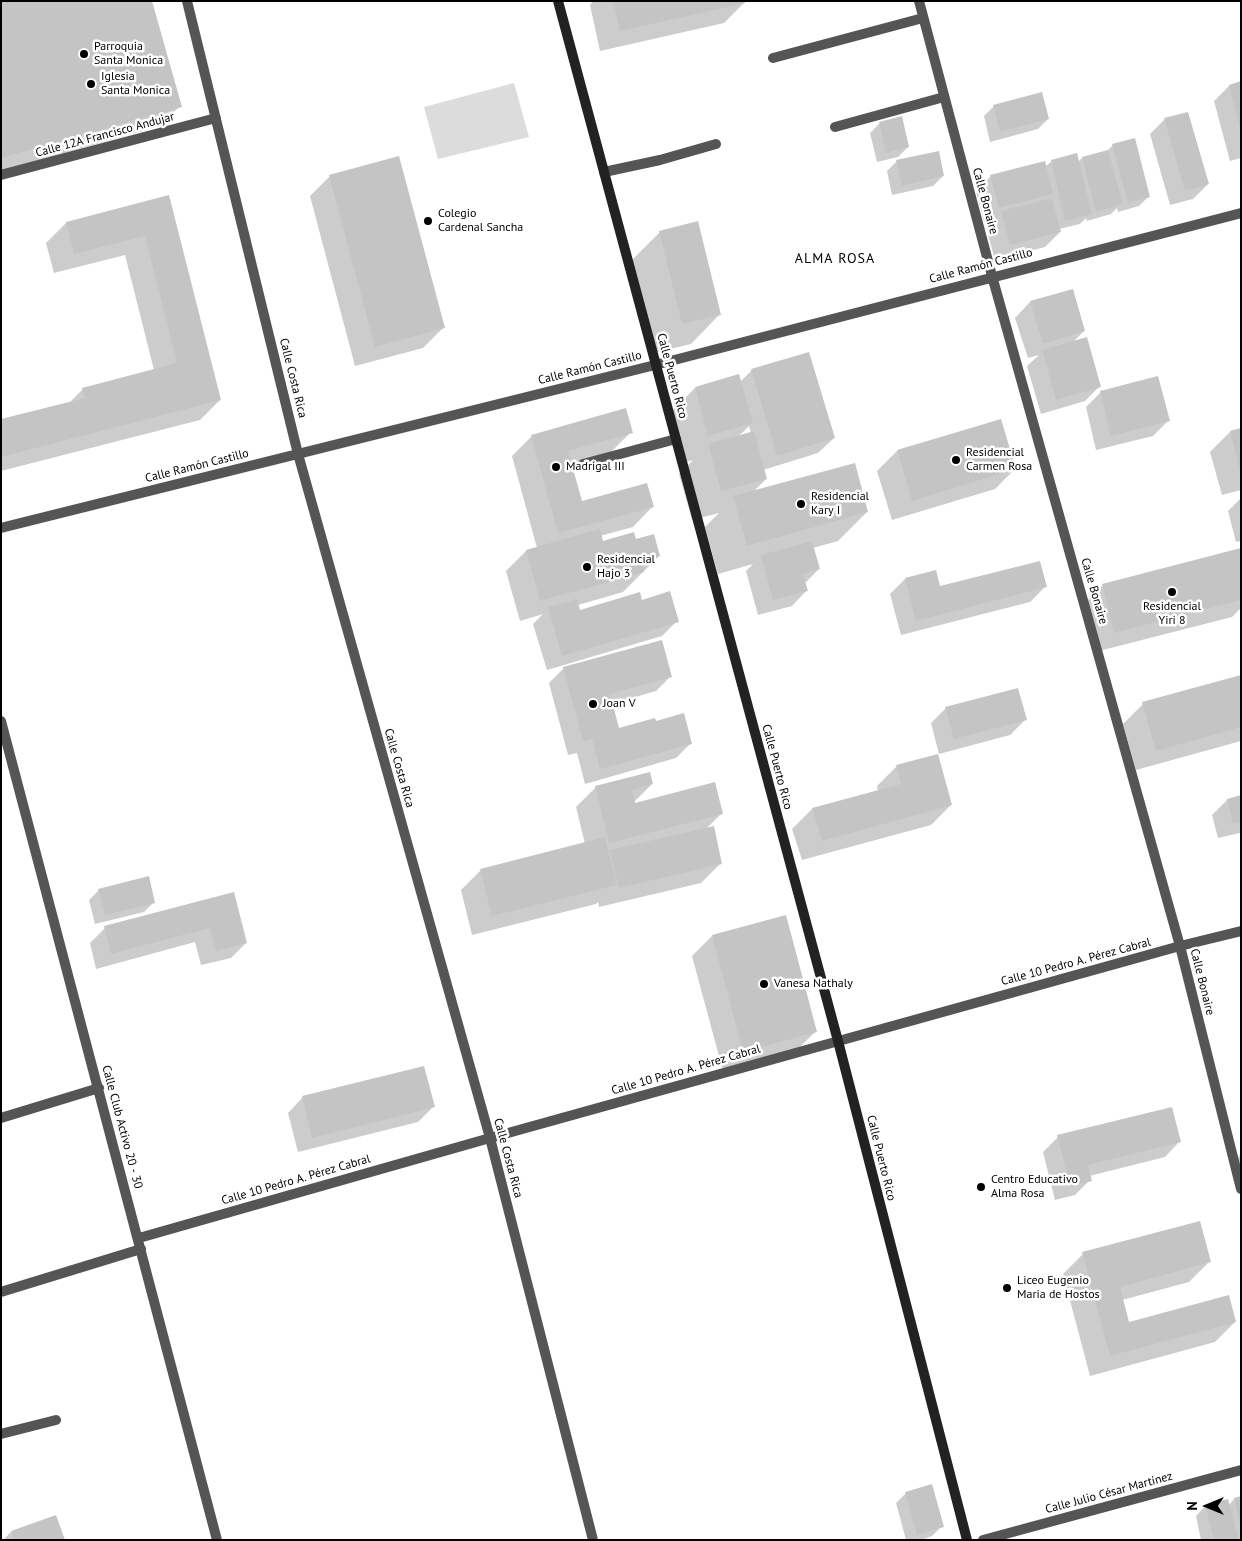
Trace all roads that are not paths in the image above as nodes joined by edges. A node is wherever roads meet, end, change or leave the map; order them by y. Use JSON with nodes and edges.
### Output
{"nodes":[{"id":1,"x":187,"y":1,"type":"edge"},
{"id":2,"x":558,"y":1,"type":"edge"},
{"id":3,"x":919,"y":1,"type":"edge"},
{"id":4,"x":923,"y":18,"type":"junction"},
{"id":5,"x":773,"y":58,"type":"dead end"},
{"id":6,"x":944,"y":98,"type":"junction"},
{"id":7,"x":216,"y":118,"type":"junction"},
{"id":8,"x":835,"y":127,"type":"dead end"},
{"id":9,"x":716,"y":144,"type":"dead end"},
{"id":10,"x":604,"y":172,"type":"junction"},
{"id":11,"x":1,"y":175,"type":"edge"},
{"id":12,"x":1241,"y":213,"type":"edge"},
{"id":13,"x":992,"y":276,"type":"junction"},
{"id":14,"x":656,"y":364,"type":"junction"},
{"id":15,"x":676,"y":438,"type":"junction"},
{"id":16,"x":298,"y":454,"type":"junction"},
{"id":17,"x":583,"y":464,"type":"dead end"},
{"id":18,"x":1,"y":528,"type":"edge"},
{"id":19,"x":1,"y":721,"type":"edge"},
{"id":20,"x":1241,"y":931,"type":"edge"},
{"id":21,"x":1180,"y":946,"type":"junction"},
{"id":22,"x":838,"y":1041,"type":"junction"},
{"id":23,"x":99,"y":1088,"type":"junction"},
{"id":24,"x":1,"y":1118,"type":"edge"},
{"id":25,"x":490,"y":1138,"type":"junction"},
{"id":26,"x":1241,"y":1189,"type":"edge"},
{"id":27,"x":139,"y":1238,"type":"junction"},
{"id":28,"x":142,"y":1249,"type":"junction"},
{"id":29,"x":1,"y":1292,"type":"edge"},
{"id":30,"x":56,"y":1420,"type":"dead end"},
{"id":31,"x":1,"y":1434,"type":"edge"},
{"id":32,"x":1241,"y":1470,"type":"edge"},
{"id":33,"x":217,"y":1540,"type":"edge"},
{"id":34,"x":593,"y":1540,"type":"edge"},
{"id":35,"x":967,"y":1540,"type":"edge"},
{"id":36,"x":983,"y":1540,"type":"edge"}],
"edges":[{"from":1,"to":7,"type":"street","name":"Calle Costa Rica"},
{"from":2,"to":10,"type":"street","name":"Calle Puerto Rico"},
{"from":3,"to":4,"type":"street","name":"Calle Bonaire"},
{"from":4,"to":5,"type":"street"},
{"from":4,"to":6,"type":"street","name":"Calle Bonaire"},
{"from":6,"to":8,"type":"street"},
{"from":6,"to":13,"type":"street","name":"Calle Bonaire"},
{"from":7,"to":11,"type":"street","name":"Calle 12A Francisco Andujar"},
{"from":7,"to":16,"type":"street","name":"Calle Costa Rica"},
{"from":9,"to":10,"type":"street"},
{"from":10,"to":14,"type":"street","name":"Calle Puerto Rico"},
{"from":12,"to":13,"type":"street","name":"Calle Ramón Castillo"},
{"from":13,"to":14,"type":"street","name":"Calle Ramón Castillo"},
{"from":13,"to":21,"type":"street","name":"Calle Bonaire"},
{"from":14,"to":15,"type":"street","name":"Calle Puerto Rico"},
{"from":14,"to":16,"type":"street","name":"Calle Ramón Castillo"},
{"from":15,"to":17,"type":"street"},
{"from":15,"to":22,"type":"street","name":"Calle Puerto Rico"},
{"from":16,"to":18,"type":"street","name":"Calle Ramón Castillo"},
{"from":16,"to":25,"type":"street","name":"Calle Costa Rica"},
{"from":19,"to":23,"type":"street","name":"Calle Club Activo 20 - 30"},
{"from":20,"to":21,"type":"street","name":"Calle 10 Pedro A. Pérez Cabral"},
{"from":21,"to":22,"type":"street","name":"Calle 10 Pedro A. Pérez Cabral"},
{"from":21,"to":26,"type":"street","name":"Calle Bonaire"},
{"from":22,"to":25,"type":"street","name":"Calle 10 Pedro A. Pérez Cabral"},
{"from":22,"to":35,"type":"street","name":"Calle Puerto Rico"},
{"from":23,"to":24,"type":"street"},
{"from":23,"to":27,"type":"street","name":"Calle Club Activo 20 - 30"},
{"from":25,"to":27,"type":"street","name":"Calle 10 Pedro A. Pérez Cabral"},
{"from":25,"to":34,"type":"street","name":"Calle Costa Rica"},
{"from":27,"to":28,"type":"street","name":"Calle Club Activo 20 - 30"},
{"from":28,"to":29,"type":"street"},
{"from":28,"to":33,"type":"street","name":"Calle Club Activo 20 - 30"},
{"from":30,"to":31,"type":"street"},
{"from":32,"to":36,"type":"street","name":"Calle Julio César Martínez"}]}
